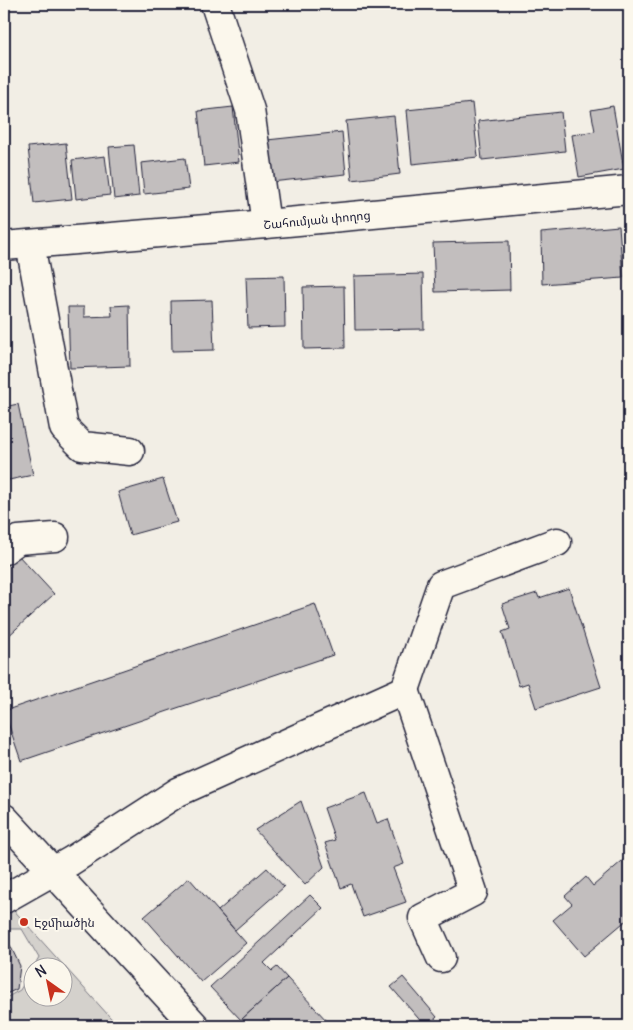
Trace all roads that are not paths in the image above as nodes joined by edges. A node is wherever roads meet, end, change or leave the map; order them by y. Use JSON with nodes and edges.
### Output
{"nodes":[{"id":1,"x":215,"y":4,"type":"edge"},
{"id":2,"x":629,"y":190,"type":"edge"},
{"id":3,"x":266,"y":224,"type":"junction"},
{"id":4,"x":17,"y":245,"type":"edge"},
{"id":5,"x":130,"y":452,"type":"dead end"},
{"id":6,"x":55,"y":537,"type":"dead end"},
{"id":7,"x":557,"y":542,"type":"dead end"},
{"id":8,"x":4,"y":550,"type":"edge"},
{"id":9,"x":405,"y":690,"type":"junction"},
{"id":10,"x":4,"y":818,"type":"edge"},
{"id":11,"x":52,"y":871,"type":"junction"},
{"id":12,"x":4,"y":899,"type":"edge"},
{"id":13,"x":441,"y":958,"type":"dead end"},
{"id":14,"x":195,"y":1026,"type":"edge"}],
"edges":[{"from":1,"to":3,"type":"street"},
{"from":2,"to":3,"type":"street","name":"Շահումյան փողոց"},
{"from":3,"to":4,"type":"street","name":"Շահումյան փողոց"},
{"from":4,"to":5,"type":"street"},
{"from":6,"to":8,"type":"street"},
{"from":7,"to":9,"type":"street"},
{"from":9,"to":11,"type":"street"},
{"from":9,"to":13,"type":"street"},
{"from":10,"to":11,"type":"street"},
{"from":11,"to":12,"type":"street"},
{"from":11,"to":14,"type":"street"}]}
